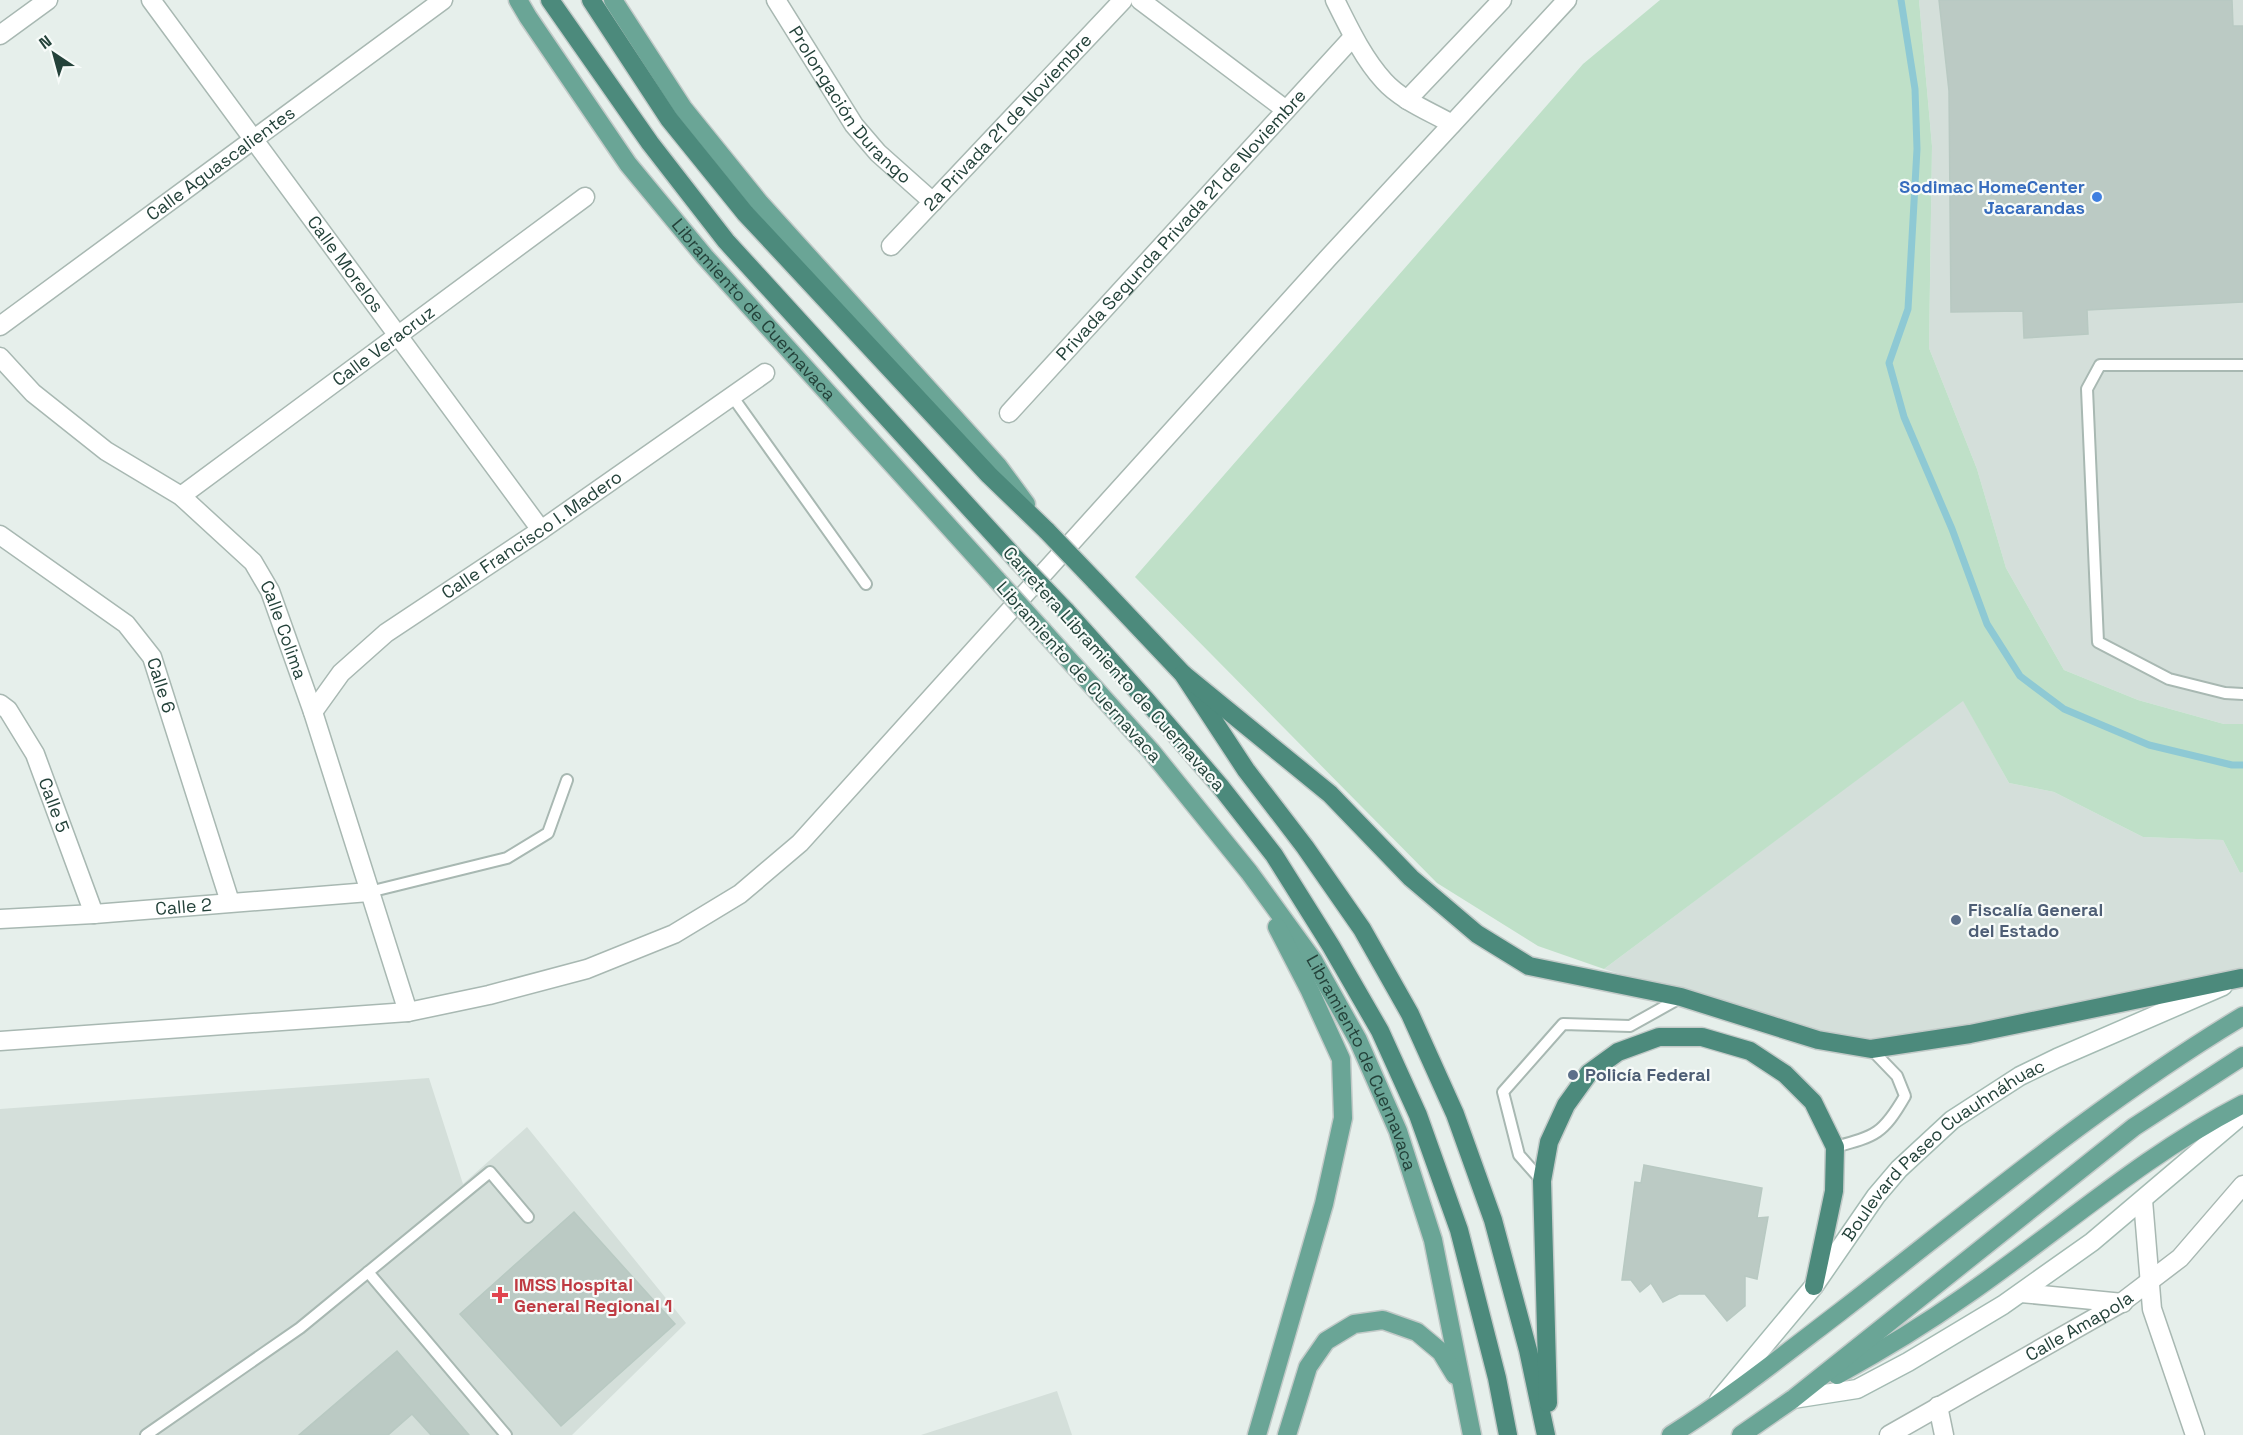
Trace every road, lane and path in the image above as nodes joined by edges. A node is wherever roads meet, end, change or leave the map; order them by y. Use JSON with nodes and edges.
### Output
{"nodes":[{"id":1,"x":48,"y":0,"type":"edge"},
{"id":2,"x":151,"y":0,"type":"edge"},
{"id":3,"x":443,"y":0,"type":"edge"},
{"id":4,"x":518,"y":0,"type":"edge"},
{"id":5,"x":550,"y":0,"type":"edge"},
{"id":6,"x":591,"y":0,"type":"edge"},
{"id":7,"x":613,"y":0,"type":"edge"},
{"id":8,"x":776,"y":0,"type":"edge"},
{"id":9,"x":1123,"y":0,"type":"edge"},
{"id":10,"x":1140,"y":0,"type":"edge"},
{"id":11,"x":1335,"y":0,"type":"edge"},
{"id":12,"x":1502,"y":0,"type":"edge"},
{"id":13,"x":1567,"y":0,"type":"edge"},
{"id":14,"x":0,"y":35,"type":"edge"},
{"id":15,"x":1353,"y":37,"type":"junction"},
{"id":16,"x":1407,"y":100,"type":"junction"},
{"id":17,"x":1286,"y":110,"type":"junction"},
{"id":18,"x":1452,"y":124,"type":"junction"},
{"id":19,"x":254,"y":140,"type":"junction"},
{"id":20,"x":585,"y":197,"type":"dead end"},
{"id":21,"x":933,"y":202,"type":"junction"},
{"id":22,"x":891,"y":246,"type":"dead end"},
{"id":23,"x":0,"y":326,"type":"edge"},
{"id":24,"x":398,"y":335,"type":"junction"},
{"id":25,"x":0,"y":357,"type":"edge"},
{"id":26,"x":2243,"y":365,"type":"edge"},
{"id":27,"x":765,"y":373,"type":"dead end"},
{"id":28,"x":732,"y":396,"type":"junction"},
{"id":29,"x":1008,"y":413,"type":"dead end"},
{"id":30,"x":181,"y":496,"type":"junction"},
{"id":31,"x":541,"y":530,"type":"junction"},
{"id":32,"x":1047,"y":531,"type":"junction"},
{"id":33,"x":0,"y":535,"type":"edge"},
{"id":34,"x":866,"y":584,"type":"dead end"},
{"id":35,"x":1183,"y":674,"type":"junction"},
{"id":36,"x":2243,"y":694,"type":"edge"},
{"id":37,"x":0,"y":704,"type":"edge"},
{"id":38,"x":313,"y":712,"type":"junction"},
{"id":39,"x":567,"y":780,"type":"dead end"},
{"id":40,"x":1249,"y":872,"type":"junction"},
{"id":41,"x":369,"y":892,"type":"junction"},
{"id":42,"x":230,"y":902,"type":"junction"},
{"id":43,"x":94,"y":914,"type":"junction"},
{"id":44,"x":0,"y":918,"type":"edge"},
{"id":45,"x":2242,"y":977,"type":"edge"},
{"id":46,"x":1681,"y":998,"type":"junction"},
{"id":47,"x":408,"y":1011,"type":"junction"},
{"id":48,"x":2243,"y":1016,"type":"edge"},
{"id":49,"x":0,"y":1041,"type":"edge"},
{"id":50,"x":1871,"y":1049,"type":"junction"},
{"id":51,"x":2243,"y":1056,"type":"edge"},
{"id":52,"x":2243,"y":1104,"type":"edge"},
{"id":53,"x":2243,"y":1114,"type":"edge"},
{"id":54,"x":1834,"y":1147,"type":"junction"},
{"id":55,"x":1542,"y":1181,"type":"junction"},
{"id":56,"x":2243,"y":1185,"type":"edge"},
{"id":57,"x":2144,"y":1200,"type":"junction"},
{"id":58,"x":528,"y":1216,"type":"dead end"},
{"id":59,"x":368,"y":1272,"type":"junction"},
{"id":60,"x":2149,"y":1283,"type":"junction"},
{"id":61,"x":1814,"y":1286,"type":"junction"},
{"id":62,"x":2021,"y":1293,"type":"junction"},
{"id":63,"x":2121,"y":1303,"type":"junction"},
{"id":64,"x":2151,"y":1309,"type":"junction"},
{"id":65,"x":1462,"y":1386,"type":"junction"},
{"id":66,"x":1793,"y":1399,"type":"junction"},
{"id":67,"x":1938,"y":1406,"type":"junction"},
{"id":68,"x":1710,"y":1410,"type":"junction"},
{"id":69,"x":146,"y":1435,"type":"edge"},
{"id":70,"x":506,"y":1435,"type":"edge"},
{"id":71,"x":1257,"y":1435,"type":"edge"},
{"id":72,"x":1287,"y":1435,"type":"edge"},
{"id":73,"x":1472,"y":1435,"type":"edge"},
{"id":74,"x":1508,"y":1435,"type":"edge"},
{"id":75,"x":1547,"y":1435,"type":"edge"},
{"id":76,"x":1671,"y":1435,"type":"edge"},
{"id":77,"x":1741,"y":1435,"type":"edge"},
{"id":78,"x":1889,"y":1435,"type":"edge"},
{"id":79,"x":1944,"y":1435,"type":"edge"},
{"id":80,"x":2195,"y":1435,"type":"edge"}],
"edges":[{"from":1,"to":14,"type":"street"},
{"from":2,"to":19,"type":"street","name":"Calle Morelos"},
{"from":3,"to":19,"type":"street","name":"Calle Aguascalientes"},
{"from":4,"to":40,"type":"main road","name":"Libramiento de Cuernavaca","bridge":true},
{"from":5,"to":74,"type":"highway","name":"Carretera Libramiento de Cuernavaca","bridge":true},
{"from":6,"to":32,"type":"highway","name":"Carretera Libramiento de Cuernavaca"},
{"from":7,"to":32,"type":"main road"},
{"from":8,"to":21,"type":"street","name":"Prolongación Durango"},
{"from":9,"to":21,"type":"street","name":"2a Privada 21 de Noviembre"},
{"from":10,"to":17,"type":"street"},
{"from":11,"to":15,"type":"street"},
{"from":12,"to":16,"type":"street"},
{"from":13,"to":18,"type":"street"},
{"from":15,"to":16,"type":"street"},
{"from":15,"to":17,"type":"street","name":"Privada Segunda Privada 21 de Noviembre"},
{"from":16,"to":18,"type":"street"},
{"from":17,"to":29,"type":"street","name":"Privada Segunda Privada 21 de Noviembre"},
{"from":18,"to":47,"type":"street"},
{"from":19,"to":23,"type":"street","name":"Calle Aguascalientes"},
{"from":19,"to":24,"type":"street","name":"Calle Morelos"},
{"from":20,"to":24,"type":"street","name":"Calle Veracruz"},
{"from":21,"to":22,"type":"street","name":"2a Privada 21 de Noviembre"},
{"from":24,"to":30,"type":"street","name":"Calle Veracruz"},
{"from":24,"to":31,"type":"street","name":"Calle Morelos"},
{"from":25,"to":30,"type":"street","name":"Calle Colima"},
{"from":26,"to":36,"type":"lane"},
{"from":27,"to":28,"type":"street","name":"Calle Francisco I. Madero"},
{"from":28,"to":31,"type":"street","name":"Calle Francisco I. Madero"},
{"from":28,"to":34,"type":"lane"},
{"from":30,"to":38,"type":"street","name":"Calle Colima"},
{"from":31,"to":38,"type":"street","name":"Calle Francisco I. Madero"},
{"from":32,"to":35,"type":"highway","name":"Carretera Libramiento de Cuernavaca","bridge":true},
{"from":33,"to":42,"type":"street","name":"Calle 6"},
{"from":35,"to":46,"type":"highway"},
{"from":35,"to":75,"type":"highway","name":"Carretera Libramiento de Cuernavaca"},
{"from":37,"to":43,"type":"street","name":"Calle 5"},
{"from":38,"to":41,"type":"street","name":"Calle Colima"},
{"from":39,"to":41,"type":"lane"},
{"from":40,"to":65,"type":"main road","name":"Libramiento de Cuernavaca"},
{"from":40,"to":71,"type":"main road"},
{"from":41,"to":42,"type":"street","name":"Calle 2"},
{"from":41,"to":47,"type":"street","name":"Calle Colima"},
{"from":42,"to":43,"type":"street","name":"Calle 2"},
{"from":43,"to":44,"type":"street","name":"Calle 2"},
{"from":45,"to":50,"type":"highway"},
{"from":45,"to":61,"type":"street","name":"Boulevard Paseo Cuauhnáhuac"},
{"from":46,"to":50,"type":"highway"},
{"from":46,"to":55,"type":"lane"},
{"from":47,"to":49,"type":"street"},
{"from":48,"to":68,"type":"main road","name":"Boulevard Paseo Cuauhnáhuac"},
{"from":50,"to":54,"type":"lane"},
{"from":51,"to":66,"type":"main road"},
{"from":52,"to":66,"type":"main road"},
{"from":53,"to":57,"type":"street"},
{"from":54,"to":55,"type":"highway"},
{"from":54,"to":61,"type":"highway"},
{"from":55,"to":75,"type":"highway"},
{"from":56,"to":60,"type":"street","name":"Calle Amapola"},
{"from":57,"to":60,"type":"street"},
{"from":57,"to":62,"type":"street"},
{"from":58,"to":59,"type":"lane"},
{"from":59,"to":69,"type":"lane"},
{"from":59,"to":70,"type":"lane"},
{"from":60,"to":63,"type":"street","name":"Calle Amapola"},
{"from":60,"to":64,"type":"street"},
{"from":61,"to":68,"type":"street","name":"Boulevard Paseo Cuauhnáhuac"},
{"from":62,"to":63,"type":"street"},
{"from":62,"to":66,"type":"street"},
{"from":63,"to":64,"type":"street"},
{"from":63,"to":67,"type":"street","name":"Calle Amapola"},
{"from":64,"to":80,"type":"street"},
{"from":65,"to":72,"type":"main road"},
{"from":65,"to":73,"type":"main road","name":"Libramiento de Cuernavaca"},
{"from":66,"to":77,"type":"main road"},
{"from":67,"to":78,"type":"street","name":"Calle Amapola"},
{"from":67,"to":79,"type":"street"},
{"from":68,"to":76,"type":"main road","name":"Boulevard Paseo Cuauhnáhuac"}]}
